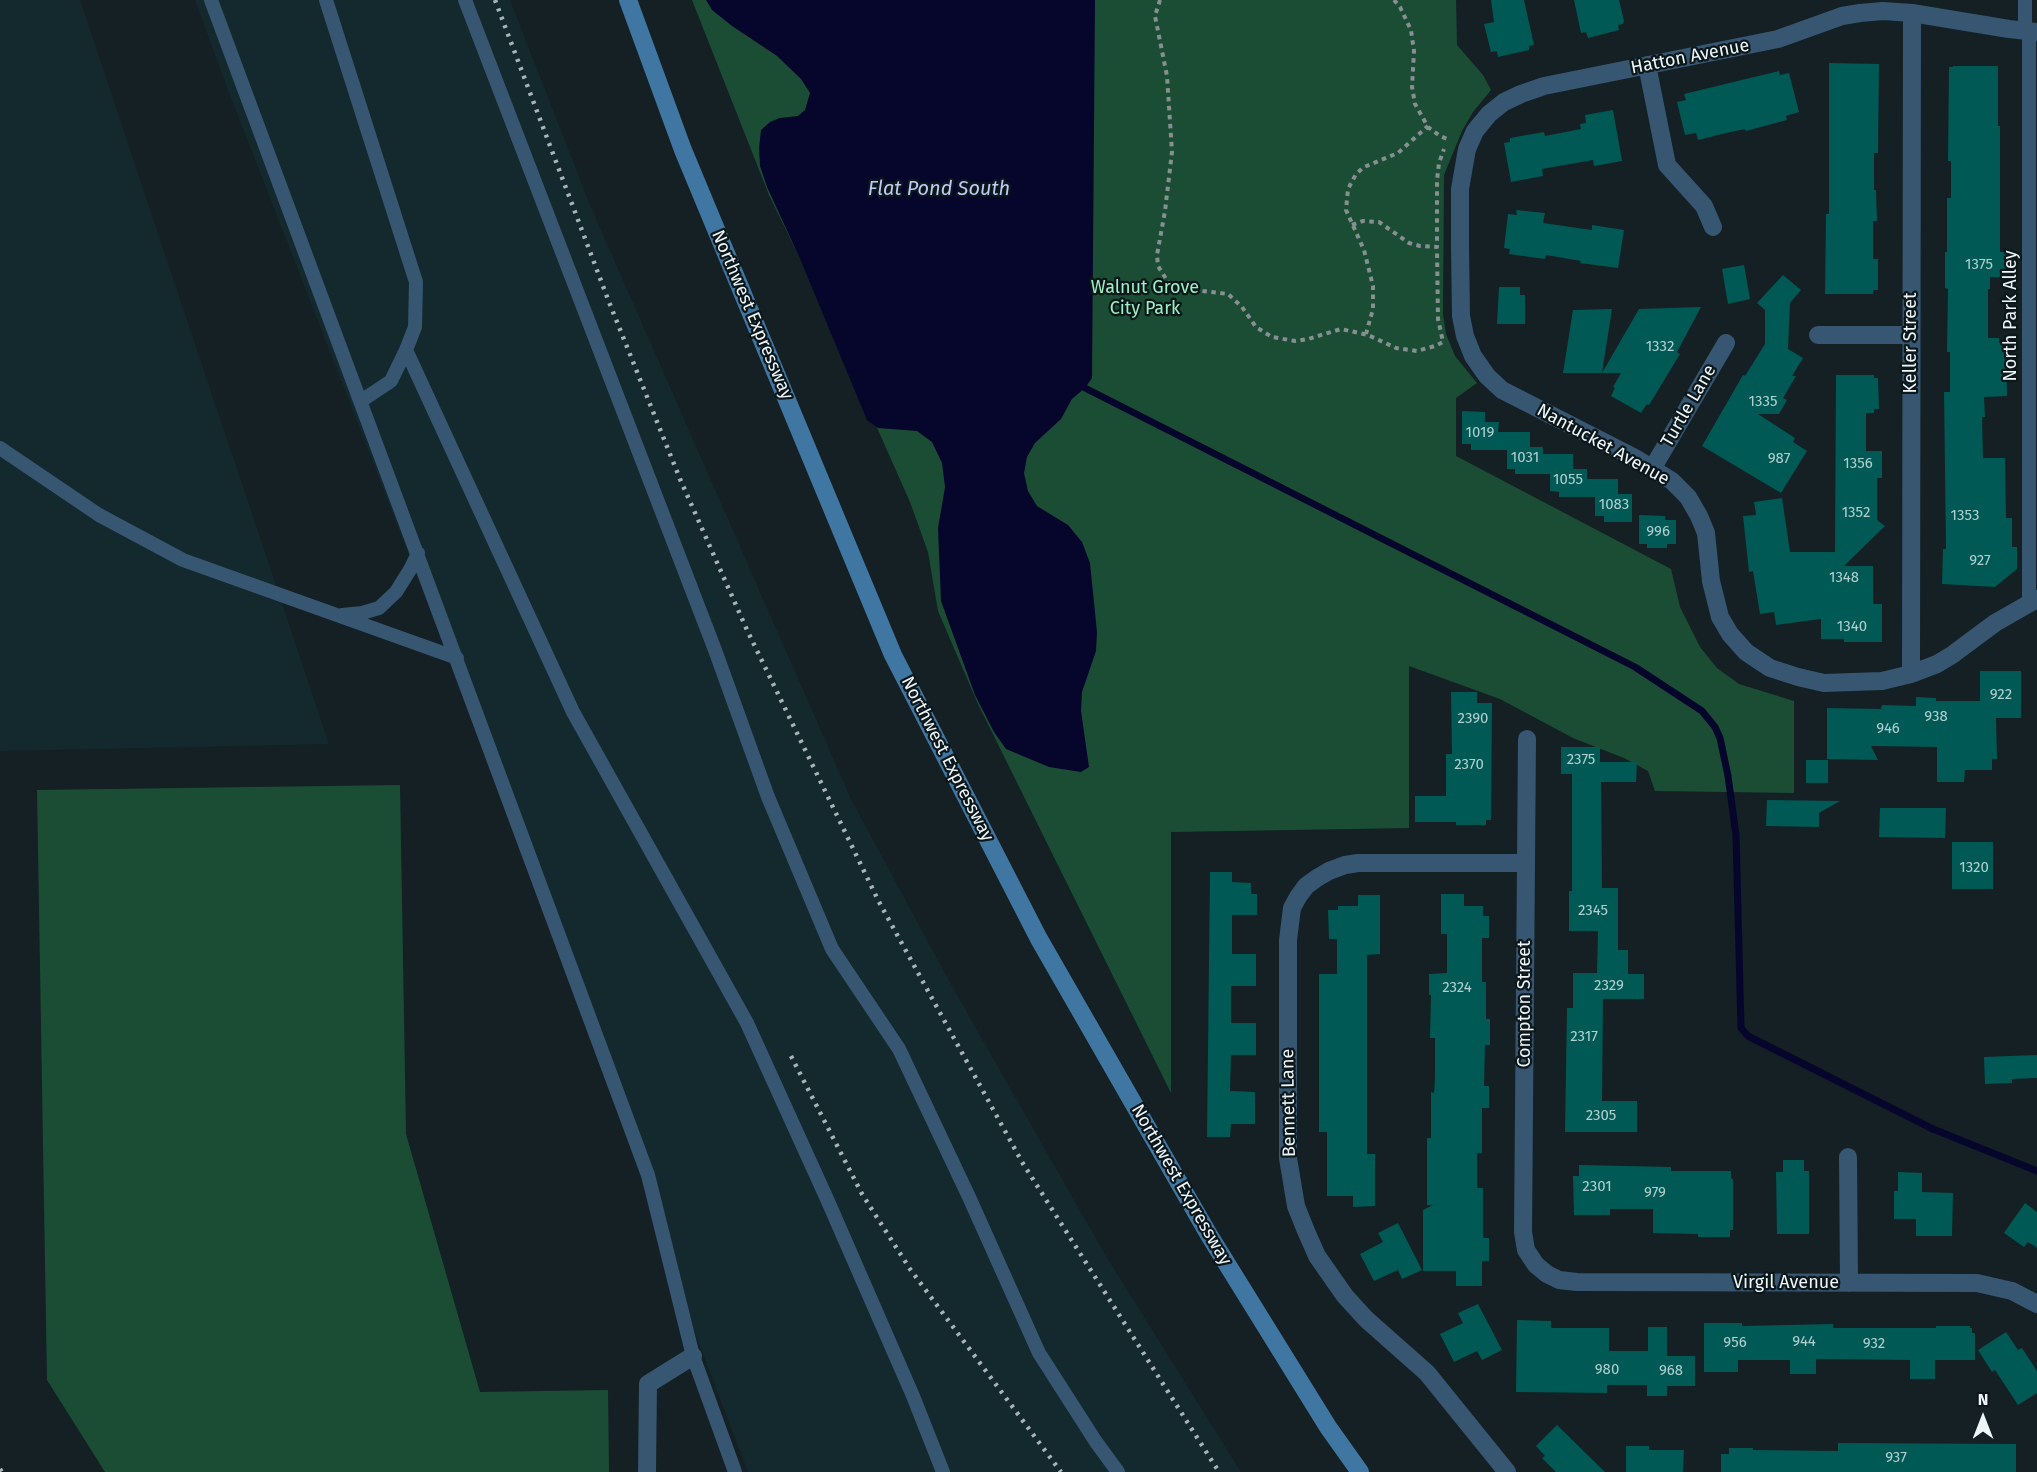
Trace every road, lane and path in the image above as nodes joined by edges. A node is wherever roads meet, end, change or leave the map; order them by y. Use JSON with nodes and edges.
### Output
{"nodes":[{"id":1,"x":211,"y":0,"type":"edge"},
{"id":2,"x":326,"y":0,"type":"edge"},
{"id":3,"x":465,"y":0,"type":"edge"},
{"id":4,"x":628,"y":0,"type":"edge"},
{"id":5,"x":1160,"y":0,"type":"edge"},
{"id":6,"x":1394,"y":0,"type":"edge"},
{"id":7,"x":2025,"y":0,"type":"edge"},
{"id":8,"x":1912,"y":13,"type":"junction"},
{"id":9,"x":2030,"y":31,"type":"edge"},
{"id":10,"x":1647,"y":65,"type":"junction"},
{"id":11,"x":1428,"y":126,"type":"junction"},
{"id":12,"x":1468,"y":147,"type":"junction"},
{"id":13,"x":1352,"y":225,"type":"junction"},
{"id":14,"x":1713,"y":227,"type":"dead end"},
{"id":15,"x":1437,"y":246,"type":"junction"},
{"id":16,"x":1460,"y":248,"type":"junction"},
{"id":17,"x":1366,"y":334,"type":"junction"},
{"id":18,"x":1818,"y":335,"type":"dead end"},
{"id":19,"x":1911,"y":336,"type":"junction"},
{"id":20,"x":1726,"y":343,"type":"dead end"},
{"id":21,"x":406,"y":351,"type":"junction"},
{"id":22,"x":361,"y":401,"type":"junction"},
{"id":23,"x":0,"y":448,"type":"edge"},
{"id":24,"x":1652,"y":469,"type":"junction"},
{"id":25,"x":418,"y":554,"type":"junction"},
{"id":26,"x":2033,"y":600,"type":"edge"},
{"id":27,"x":337,"y":615,"type":"junction"},
{"id":28,"x":457,"y":658,"type":"junction"},
{"id":29,"x":1911,"y":674,"type":"junction"},
{"id":30,"x":1527,"y":739,"type":"dead end"},
{"id":31,"x":1526,"y":863,"type":"junction"},
{"id":32,"x":1848,"y":1157,"type":"dead end"},
{"id":33,"x":1536,"y":1265,"type":"joint"},
{"id":34,"x":1849,"y":1283,"type":"junction"},
{"id":35,"x":2037,"y":1304,"type":"edge"},
{"id":36,"x":693,"y":1356,"type":"junction"},
{"id":37,"x":647,"y":1472,"type":"edge"},
{"id":38,"x":735,"y":1472,"type":"edge"},
{"id":39,"x":943,"y":1472,"type":"edge"},
{"id":40,"x":1118,"y":1472,"type":"edge"},
{"id":41,"x":1360,"y":1472,"type":"edge"},
{"id":42,"x":1507,"y":1472,"type":"edge"}],
"edges":[{"from":1,"to":22,"type":"lane"},
{"from":2,"to":21,"type":"lane"},
{"from":3,"to":40,"type":"lane"},
{"from":4,"to":41,"type":"main road","name":"Northwest Expressway"},
{"from":5,"to":17,"type":"path"},
{"from":6,"to":11,"type":"path"},
{"from":7,"to":9,"type":"lane","name":"North Park Alley"},
{"from":8,"to":9,"type":"street","name":"Hatton Avenue"},
{"from":8,"to":10,"type":"street","name":"Hatton Avenue"},
{"from":8,"to":19,"type":"street","name":"Keller Street"},
{"from":9,"to":26,"type":"lane","name":"North Park Alley"},
{"from":10,"to":12,"type":"street","name":"Hatton Avenue"},
{"from":10,"to":14,"type":"street"},
{"from":11,"to":12,"type":"path"},
{"from":11,"to":13,"type":"path"},
{"from":12,"to":16,"type":"street","name":"Hatton Avenue"},
{"from":13,"to":15,"type":"path"},
{"from":13,"to":17,"type":"path"},
{"from":15,"to":16,"type":"path"},
{"from":15,"to":17,"type":"path"},
{"from":16,"to":24,"type":"street","name":"Nantucket Avenue"},
{"from":18,"to":19,"type":"street"},
{"from":19,"to":29,"type":"street","name":"Keller Street"},
{"from":20,"to":24,"type":"street","name":"Turtle Lane"},
{"from":21,"to":22,"type":"lane"},
{"from":21,"to":39,"type":"lane"},
{"from":22,"to":25,"type":"lane"},
{"from":23,"to":27,"type":"lane"},
{"from":24,"to":29,"type":"street","name":"Nantucket Avenue"},
{"from":25,"to":27,"type":"lane"},
{"from":25,"to":28,"type":"lane"},
{"from":26,"to":29,"type":"street","name":"Nantucket Avenue"},
{"from":27,"to":28,"type":"lane"},
{"from":28,"to":36,"type":"lane"},
{"from":30,"to":31,"type":"street","name":"Compton Street"},
{"from":31,"to":33,"type":"street","name":"Compton Street"},
{"from":31,"to":42,"type":"street","name":"Bennett Lane"},
{"from":32,"to":34,"type":"street"},
{"from":33,"to":34,"type":"street","name":"Virgil Avenue"},
{"from":34,"to":35,"type":"street","name":"Virgil Avenue"},
{"from":36,"to":37,"type":"street"},
{"from":36,"to":38,"type":"lane"}]}
